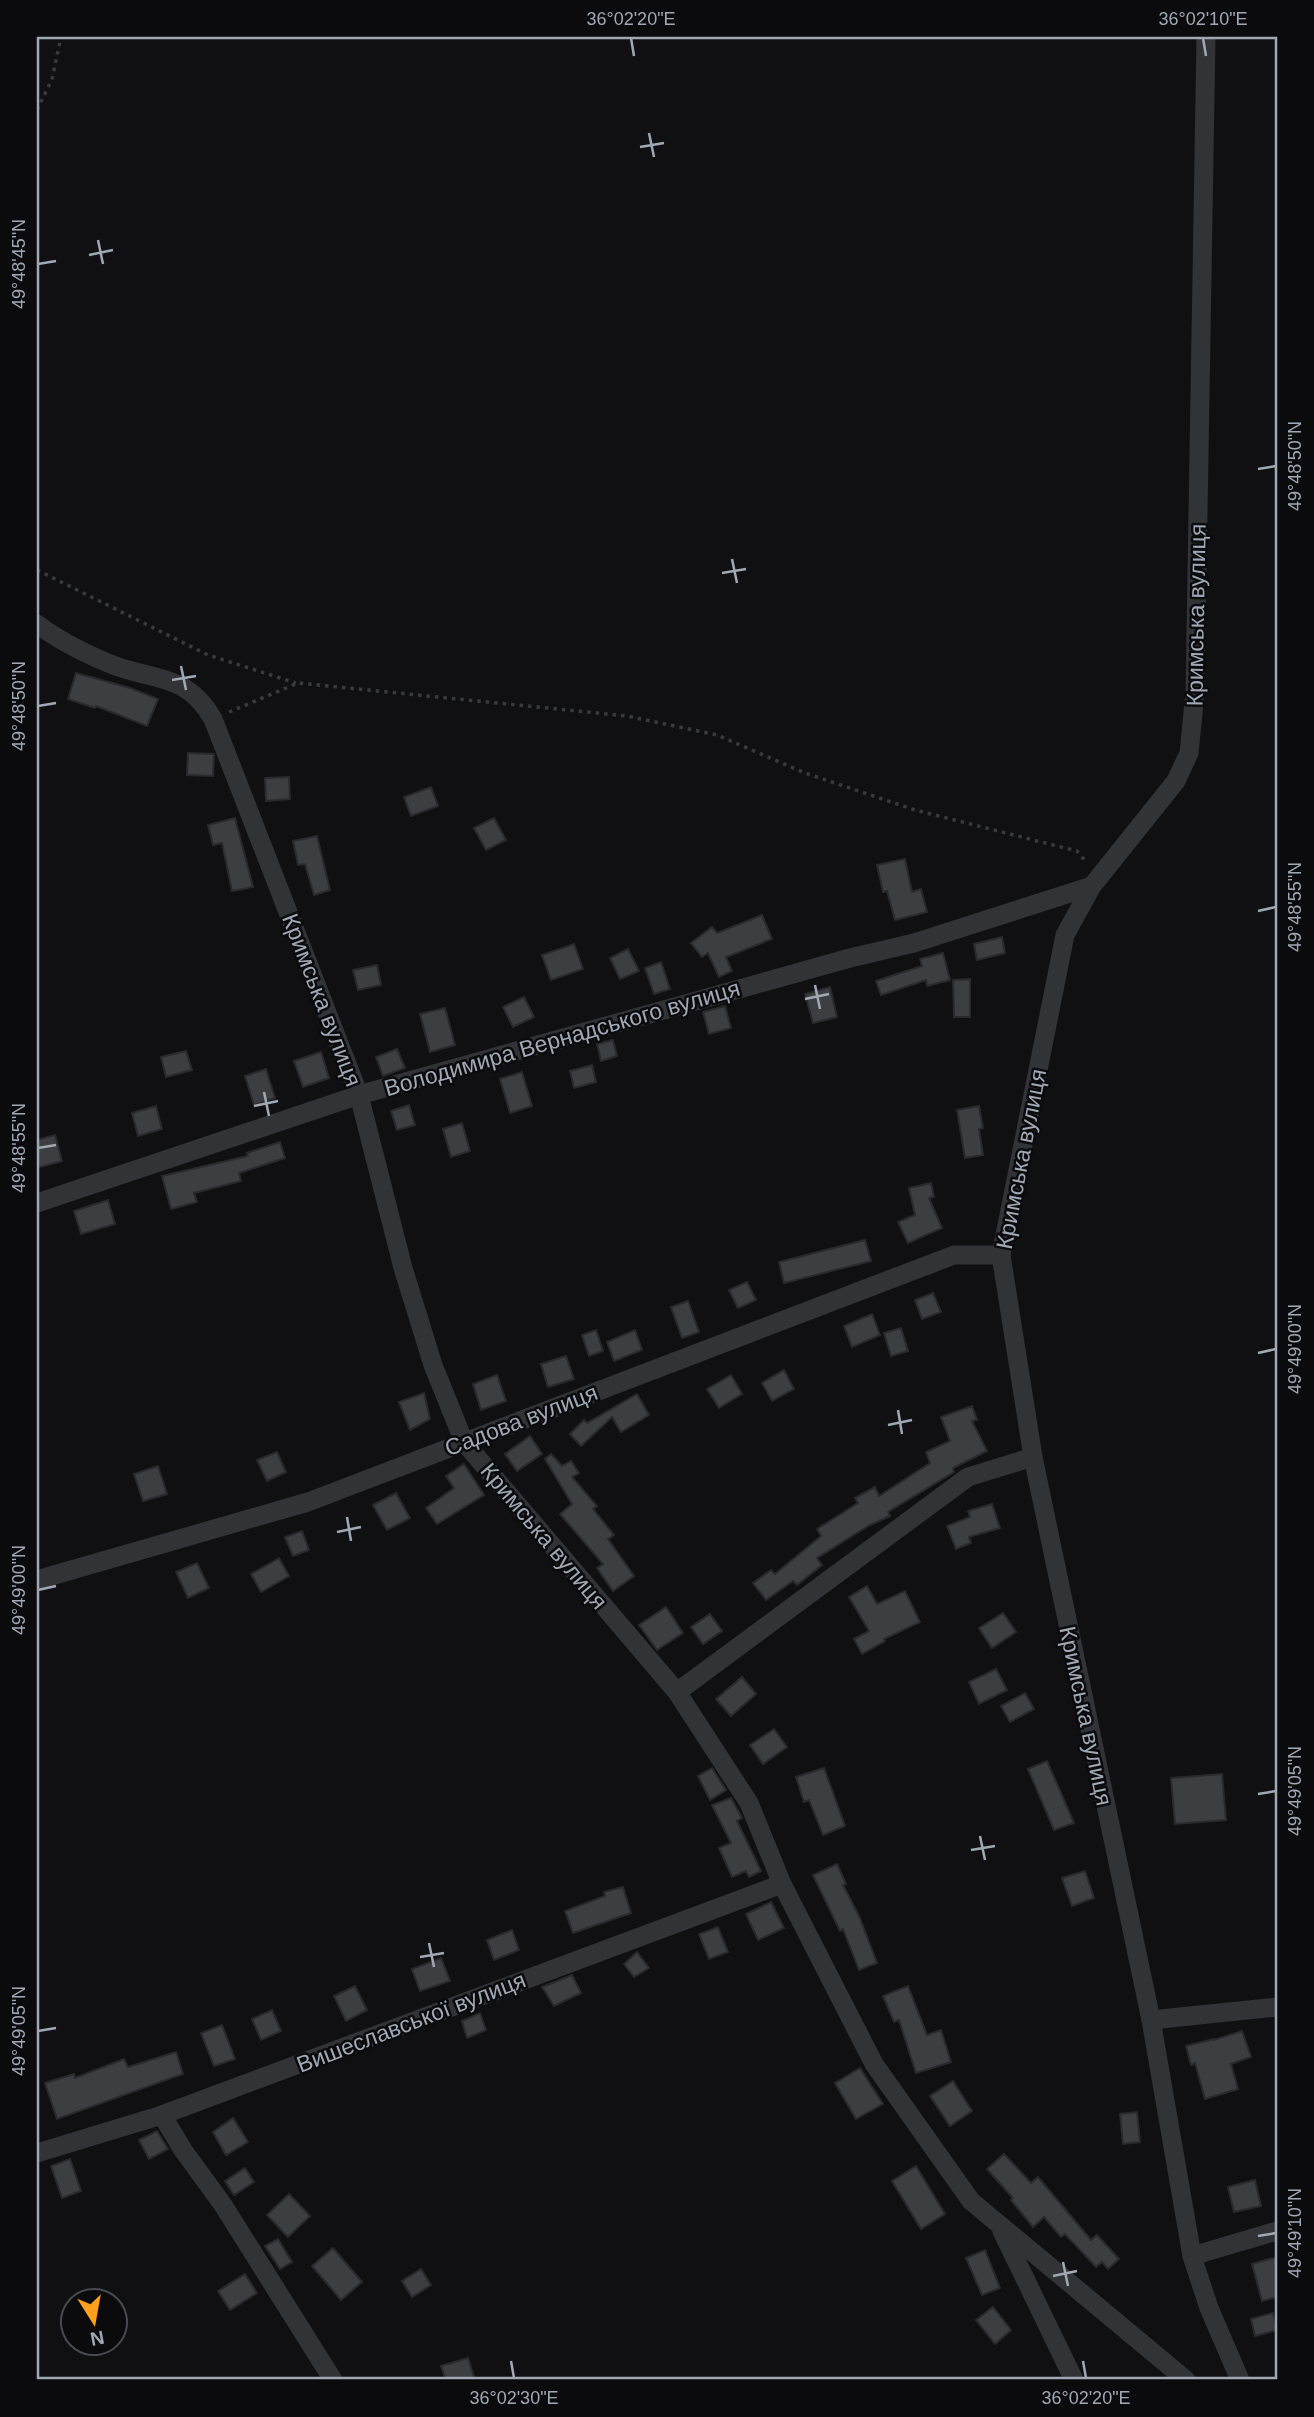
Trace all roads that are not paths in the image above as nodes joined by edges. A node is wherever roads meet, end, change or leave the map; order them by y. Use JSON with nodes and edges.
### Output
{"nodes":[{"id":1,"x":1206,"y":37,"type":"edge"},
{"id":2,"x":37,"y":624,"type":"edge"},
{"id":3,"x":1092,"y":886,"type":"junction"},
{"id":4,"x":359,"y":1095,"type":"junction"},
{"id":5,"x":37,"y":1203,"type":"edge"},
{"id":6,"x":1001,"y":1255,"type":"junction"},
{"id":7,"x":464,"y":1441,"type":"junction"},
{"id":8,"x":1032,"y":1457,"type":"junction"},
{"id":9,"x":37,"y":1580,"type":"edge"},
{"id":10,"x":677,"y":1692,"type":"junction"},
{"id":11,"x":782,"y":1884,"type":"junction"},
{"id":12,"x":1277,"y":2007,"type":"edge"},
{"id":13,"x":1151,"y":2020,"type":"junction"},
{"id":14,"x":162,"y":2115,"type":"junction"},
{"id":15,"x":37,"y":2153,"type":"edge"},
{"id":16,"x":999,"y":2224,"type":"junction"},
{"id":17,"x":1277,"y":2231,"type":"edge"},
{"id":18,"x":1192,"y":2256,"type":"junction"},
{"id":19,"x":333,"y":2380,"type":"edge"},
{"id":20,"x":1074,"y":2380,"type":"edge"},
{"id":21,"x":1186,"y":2380,"type":"edge"},
{"id":22,"x":1240,"y":2380,"type":"edge"}],
"edges":[{"from":1,"to":3,"type":"street","name":"Кримська вулиця"},
{"from":2,"to":4,"type":"street","name":"Кримська вулиця"},
{"from":3,"to":4,"type":"street","name":"Володимира Вернадського вулиця"},
{"from":3,"to":6,"type":"street","name":"Кримська вулиця"},
{"from":4,"to":5,"type":"street","name":"Володимира Вернадського вулиця"},
{"from":4,"to":7,"type":"street","name":"Кримська вулиця"},
{"from":6,"to":7,"type":"street","name":"Садова вулиця"},
{"from":6,"to":8,"type":"street","name":"Кримська вулиця"},
{"from":7,"to":9,"type":"street","name":"Садова вулиця"},
{"from":7,"to":10,"type":"street","name":"Кримська вулиця"},
{"from":8,"to":10,"type":"street"},
{"from":8,"to":13,"type":"street","name":"Кримська вулиця"},
{"from":10,"to":11,"type":"street","name":"Кримська вулиця"},
{"from":11,"to":14,"type":"street","name":"Вишеславської вулиця"},
{"from":11,"to":16,"type":"street","name":"Кримська вулиця"},
{"from":12,"to":13,"type":"street"},
{"from":13,"to":18,"type":"street","name":"Кримська вулиця"},
{"from":14,"to":15,"type":"street","name":"Вишеславської вулиця"},
{"from":14,"to":19,"type":"street"},
{"from":16,"to":20,"type":"street"},
{"from":16,"to":21,"type":"street","name":"Кримська вулиця"},
{"from":17,"to":18,"type":"street"},
{"from":18,"to":22,"type":"street","name":"Кримська вулиця"}]}
